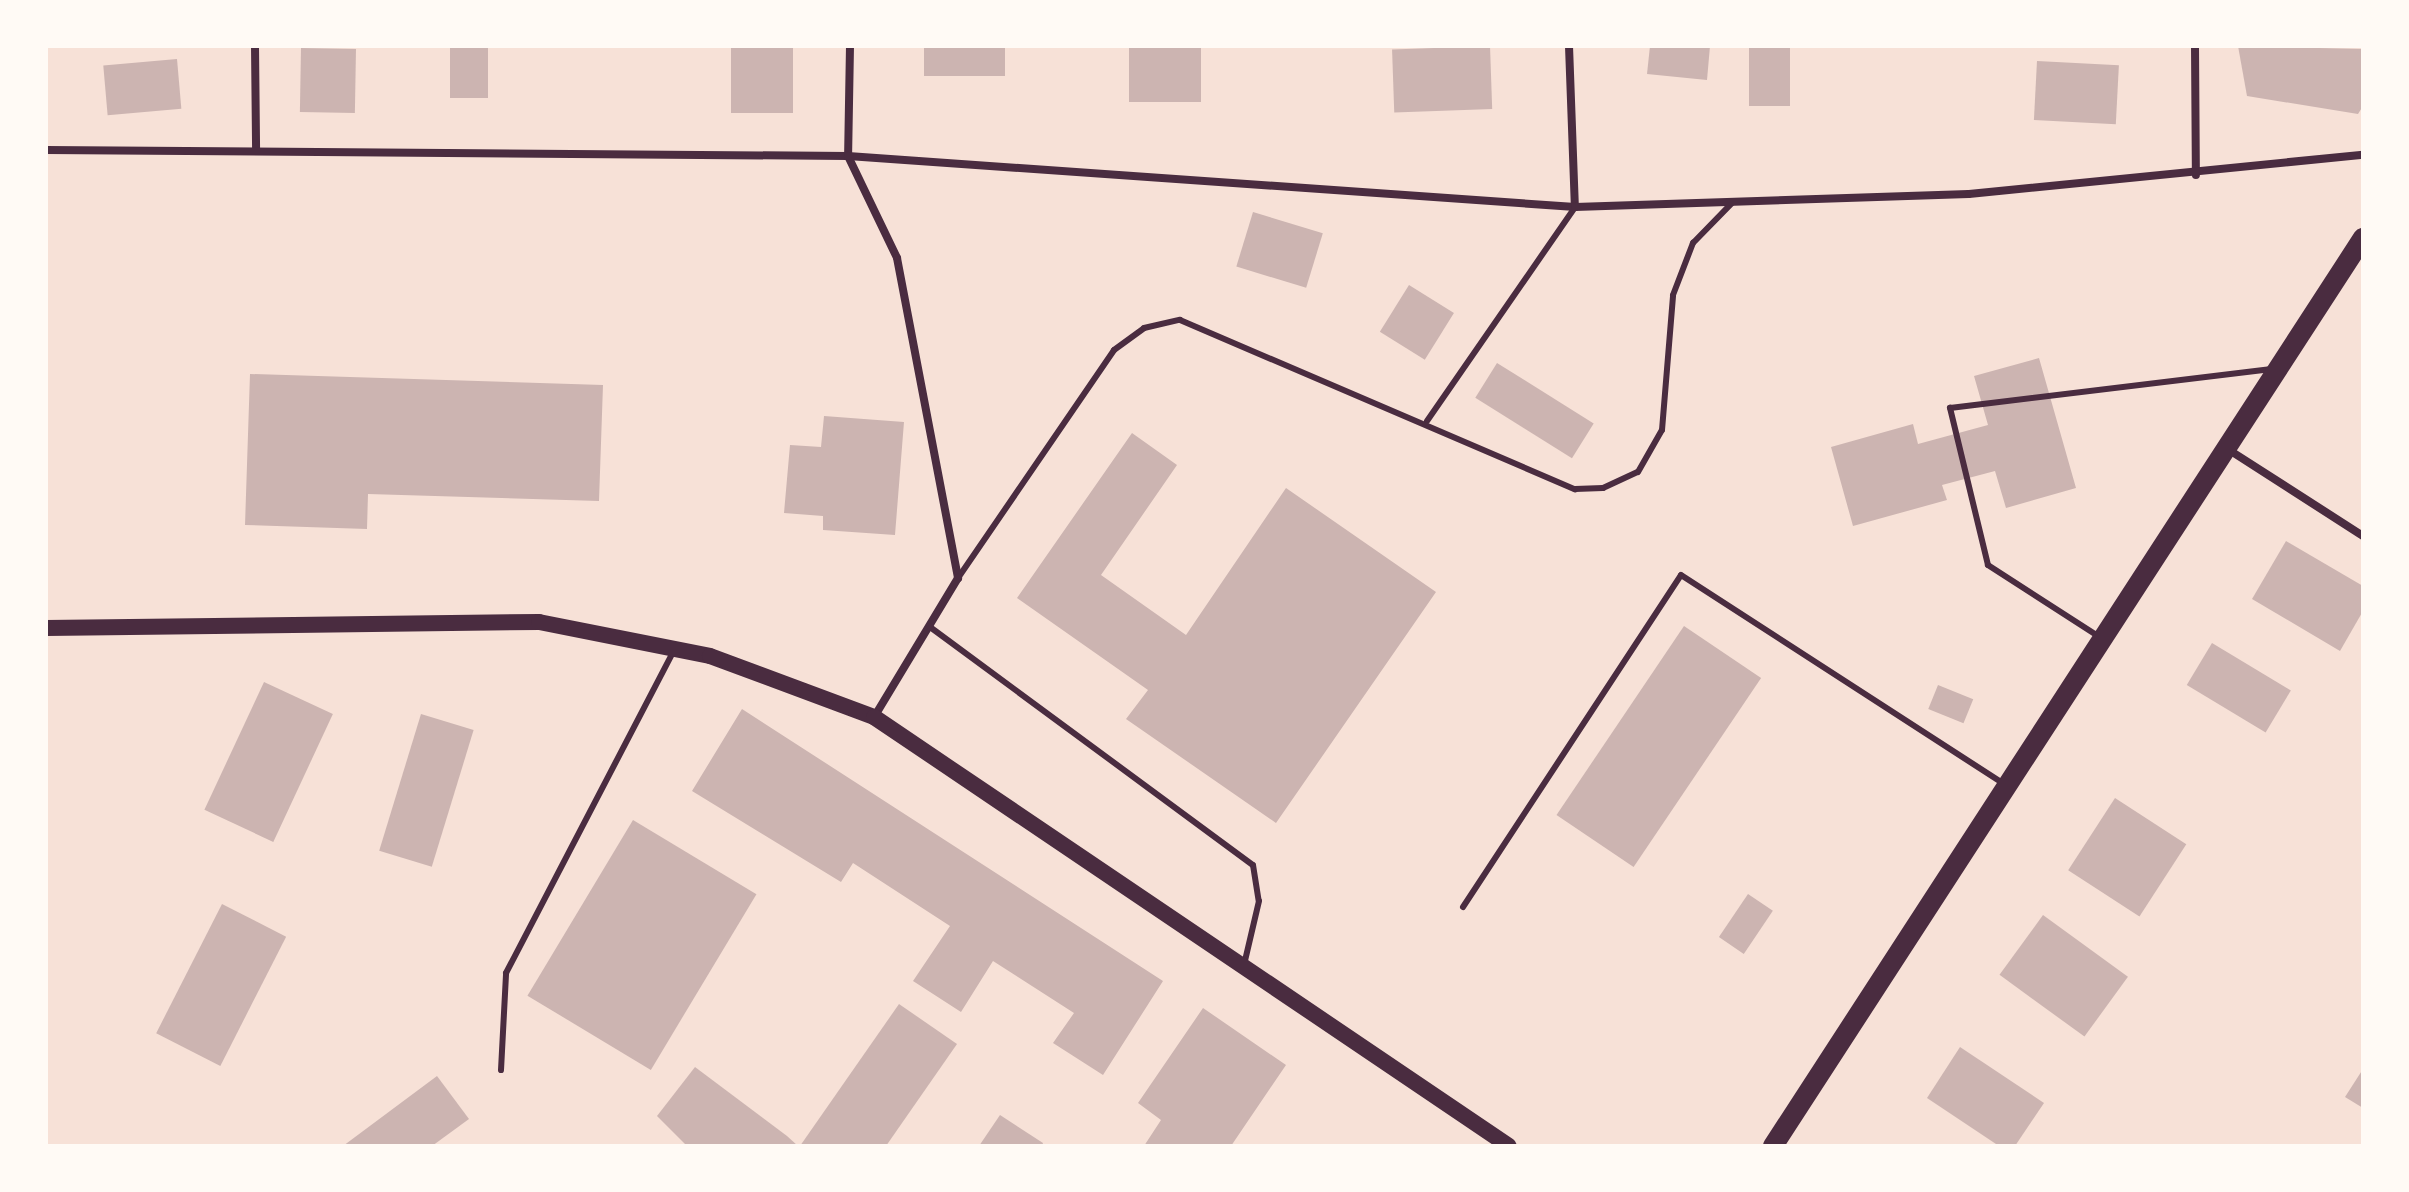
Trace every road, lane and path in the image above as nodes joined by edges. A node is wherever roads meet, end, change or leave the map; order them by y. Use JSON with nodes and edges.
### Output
{"nodes":[{"id":1,"x":255,"y":46,"type":"edge"},
{"id":2,"x":850,"y":46,"type":"edge"},
{"id":3,"x":1569,"y":46,"type":"edge"},
{"id":4,"x":2195,"y":46,"type":"edge"},
{"id":5,"x":256,"y":149,"type":"junction"},
{"id":6,"x":46,"y":150,"type":"edge"},
{"id":7,"x":2363,"y":155,"type":"edge"},
{"id":8,"x":848,"y":156,"type":"junction"},
{"id":9,"x":2196,"y":175,"type":"junction"},
{"id":10,"x":1733,"y":202,"type":"junction"},
{"id":11,"x":1575,"y":207,"type":"junction"},
{"id":12,"x":2363,"y":238,"type":"edge"},
{"id":13,"x":2275,"y":369,"type":"junction"},
{"id":14,"x":1427,"y":421,"type":"junction"},
{"id":15,"x":2223,"y":446,"type":"junction"},
{"id":16,"x":2363,"y":536,"type":"edge"},
{"id":17,"x":958,"y":578,"type":"junction"},
{"id":18,"x":930,"y":627,"type":"junction"},
{"id":19,"x":46,"y":628,"type":"edge"},
{"id":20,"x":2105,"y":640,"type":"junction"},
{"id":21,"x":676,"y":647,"type":"junction"},
{"id":22,"x":874,"y":717,"type":"junction"},
{"id":23,"x":2011,"y":788,"type":"junction"},
{"id":24,"x":1463,"y":907,"type":"dead end"},
{"id":25,"x":1244,"y":967,"type":"junction"},
{"id":26,"x":501,"y":1070,"type":"dead end"},
{"id":27,"x":1509,"y":1146,"type":"edge"},
{"id":28,"x":1773,"y":1146,"type":"edge"}],
"edges":[{"from":1,"to":5,"type":"street"},
{"from":2,"to":8,"type":"street"},
{"from":3,"to":11,"type":"street"},
{"from":4,"to":9,"type":"street"},
{"from":5,"to":6,"type":"street"},
{"from":5,"to":8,"type":"street"},
{"from":7,"to":9,"type":"street"},
{"from":8,"to":11,"type":"street"},
{"from":8,"to":17,"type":"street"},
{"from":9,"to":10,"type":"street"},
{"from":10,"to":11,"type":"street"},
{"from":10,"to":14,"type":"lane"},
{"from":11,"to":14,"type":"lane"},
{"from":12,"to":13,"type":"main road"},
{"from":13,"to":15,"type":"main road"},
{"from":13,"to":20,"type":"lane"},
{"from":14,"to":17,"type":"lane"},
{"from":15,"to":16,"type":"street"},
{"from":15,"to":20,"type":"main road"},
{"from":17,"to":18,"type":"street"},
{"from":18,"to":22,"type":"street"},
{"from":18,"to":25,"type":"lane"},
{"from":19,"to":21,"type":"main road"},
{"from":20,"to":23,"type":"main road"},
{"from":21,"to":22,"type":"main road"},
{"from":21,"to":26,"type":"lane"},
{"from":22,"to":25,"type":"main road"},
{"from":23,"to":24,"type":"lane"},
{"from":23,"to":28,"type":"main road"},
{"from":25,"to":27,"type":"main road"}]}
